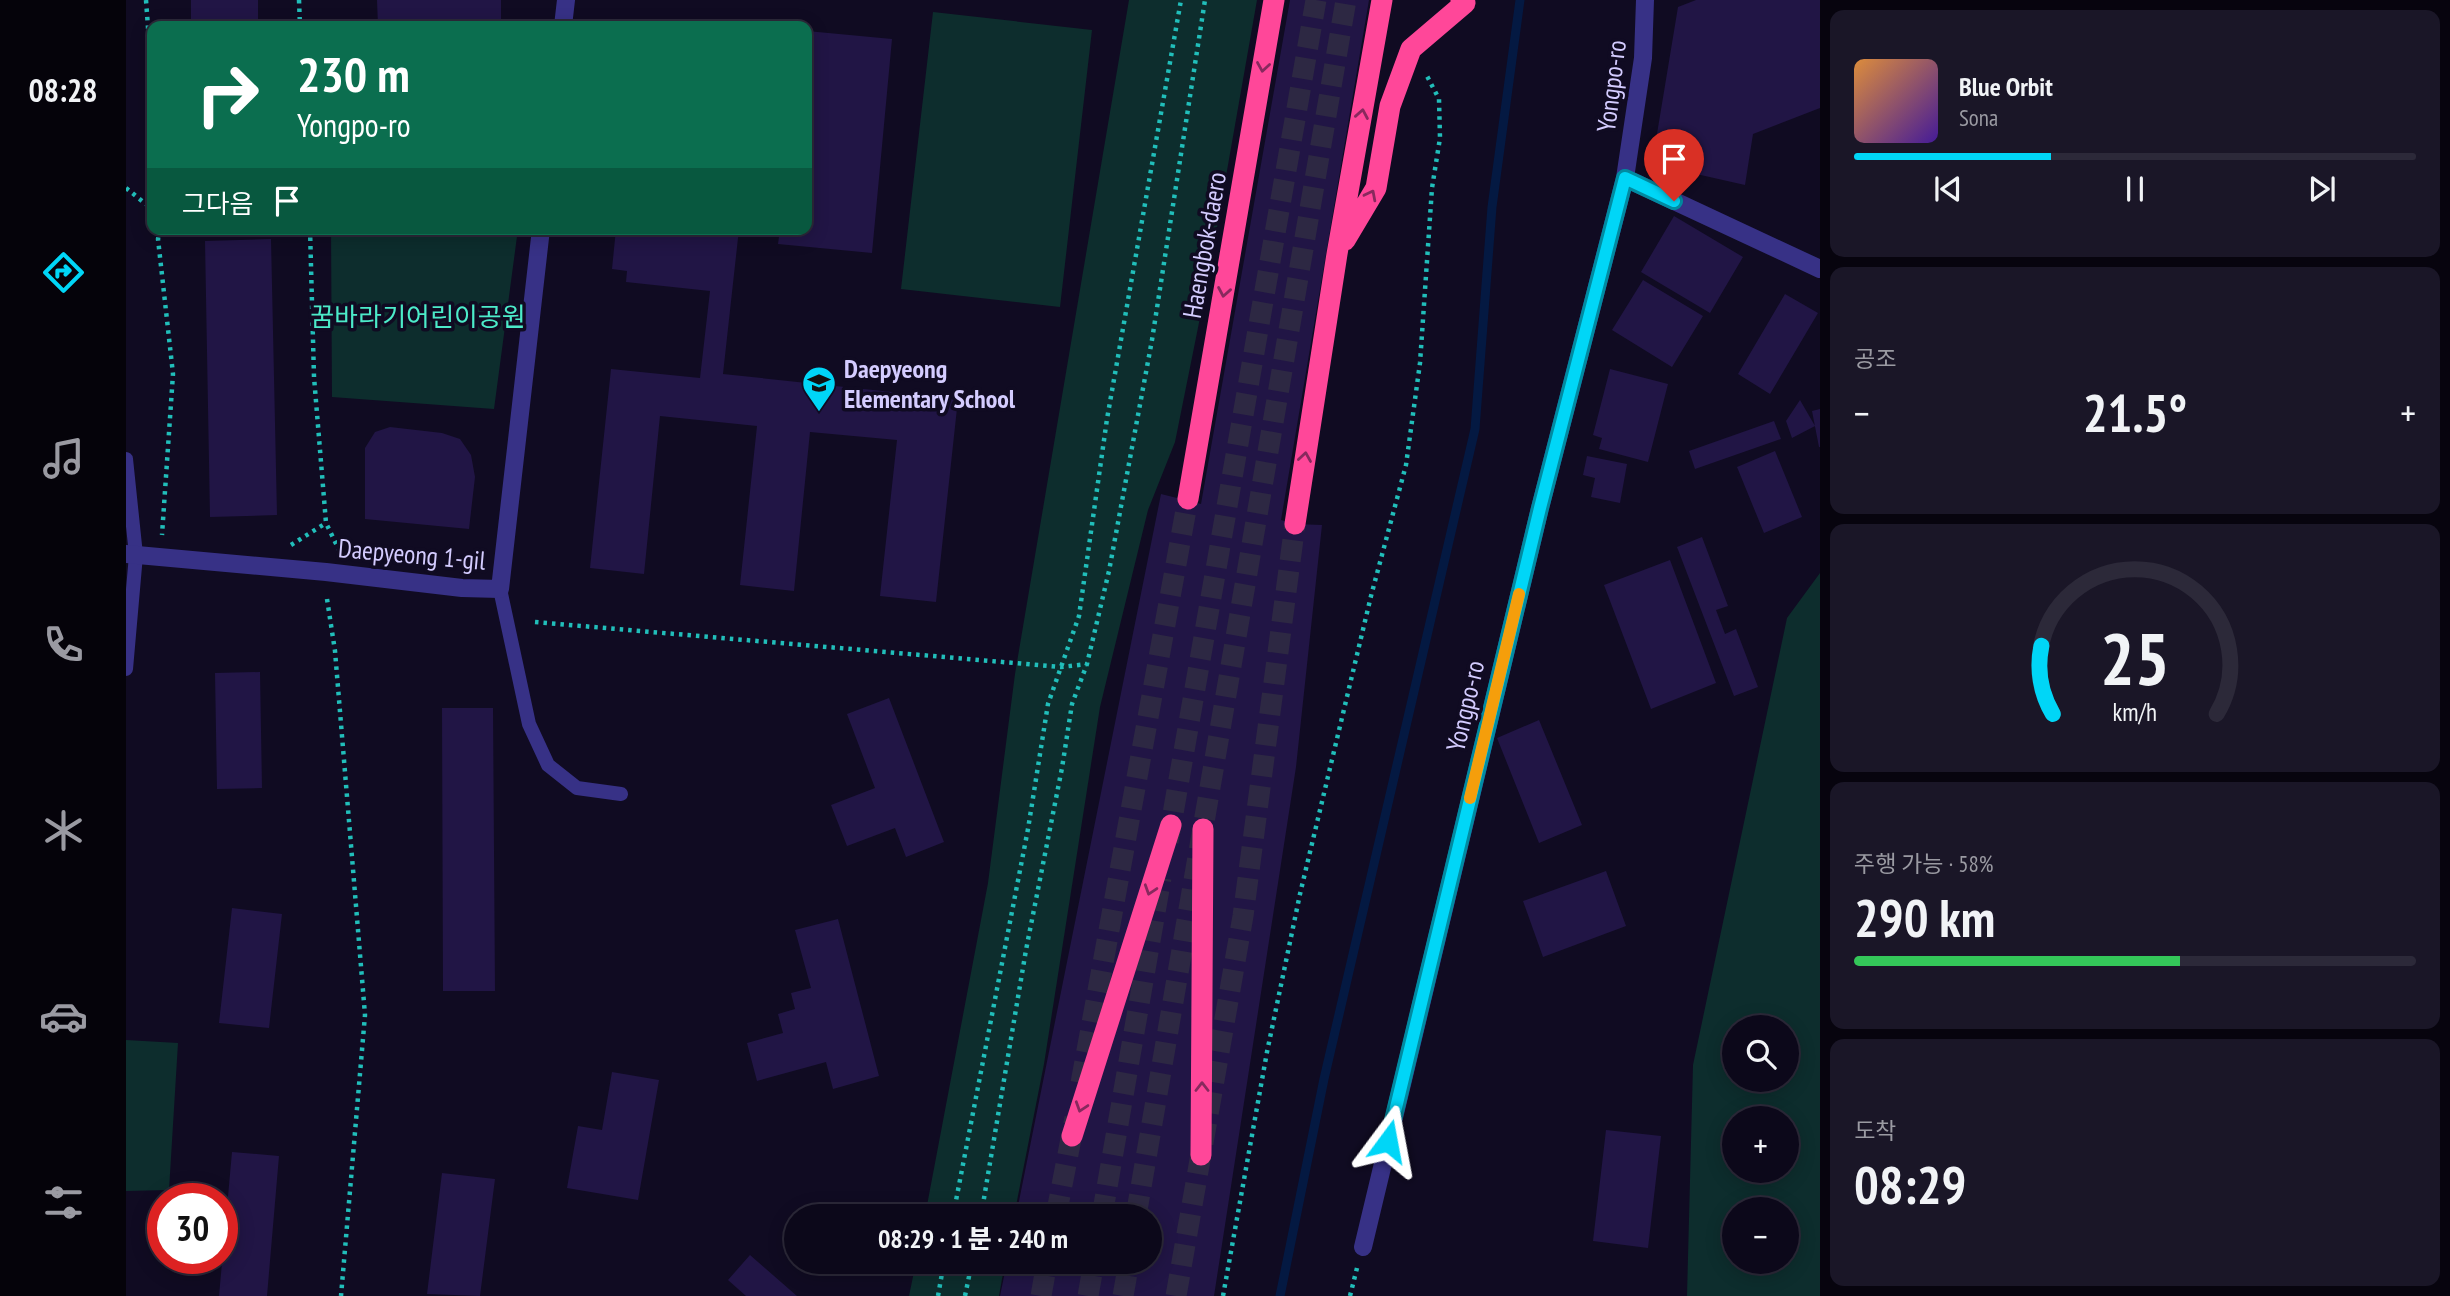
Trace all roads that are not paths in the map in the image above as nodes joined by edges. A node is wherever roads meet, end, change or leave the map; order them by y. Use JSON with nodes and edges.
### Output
{"nodes":[{"id":1,"x":566,"y":0,"type":"edge"},
{"id":2,"x":1274,"y":0,"type":"edge"},
{"id":3,"x":1382,"y":0,"type":"edge"},
{"id":4,"x":1645,"y":0,"type":"edge"},
{"id":5,"x":1467,"y":1,"type":"edge"},
{"id":6,"x":564,"y":21,"type":"edge"},
{"id":7,"x":1625,"y":178,"type":"junction"},
{"id":8,"x":540,"y":235,"type":"edge"},
{"id":9,"x":1337,"y":254,"type":"junction"},
{"id":10,"x":1820,"y":269,"type":"edge"},
{"id":11,"x":126,"y":459,"type":"edge"},
{"id":12,"x":1188,"y":499,"type":"tunnel mouth"},
{"id":13,"x":1295,"y":524,"type":"tunnel mouth"},
{"id":14,"x":131,"y":554,"type":"edge"},
{"id":15,"x":500,"y":589,"type":"junction"},
{"id":16,"x":126,"y":669,"type":"edge"},
{"id":17,"x":621,"y":794,"type":"dead end"},
{"id":18,"x":1171,"y":825,"type":"tunnel mouth"},
{"id":19,"x":1203,"y":829,"type":"dead end"},
{"id":20,"x":1072,"y":1136,"type":"tunnel mouth"},
{"id":21,"x":1201,"y":1155,"type":"dead end"},
{"id":22,"x":1363,"y":1247,"type":"dead end"}],
"edges":[{"from":1,"to":6,"type":"street"},
{"from":2,"to":12,"type":"highway","name":"Haengbok-daero","one_way":true},
{"from":9,"to":3,"type":"highway","one_way":true},
{"from":4,"to":7,"type":"street","name":"Yongpo-ro"},
{"from":9,"to":5,"type":"highway","one_way":true},
{"from":7,"to":10,"type":"street"},
{"from":7,"to":22,"type":"street","name":"Yongpo-ro"},
{"from":8,"to":15,"type":"street","name":"Daepyeong 1-gil"},
{"from":13,"to":9,"type":"highway","one_way":true},
{"from":11,"to":14,"type":"lane"},
{"from":14,"to":15,"type":"street","name":"Daepyeong 1-gil"},
{"from":14,"to":16,"type":"lane"},
{"from":15,"to":17,"type":"lane"},
{"from":18,"to":20,"type":"highway","one_way":true},
{"from":21,"to":19,"type":"highway","one_way":true}]}
